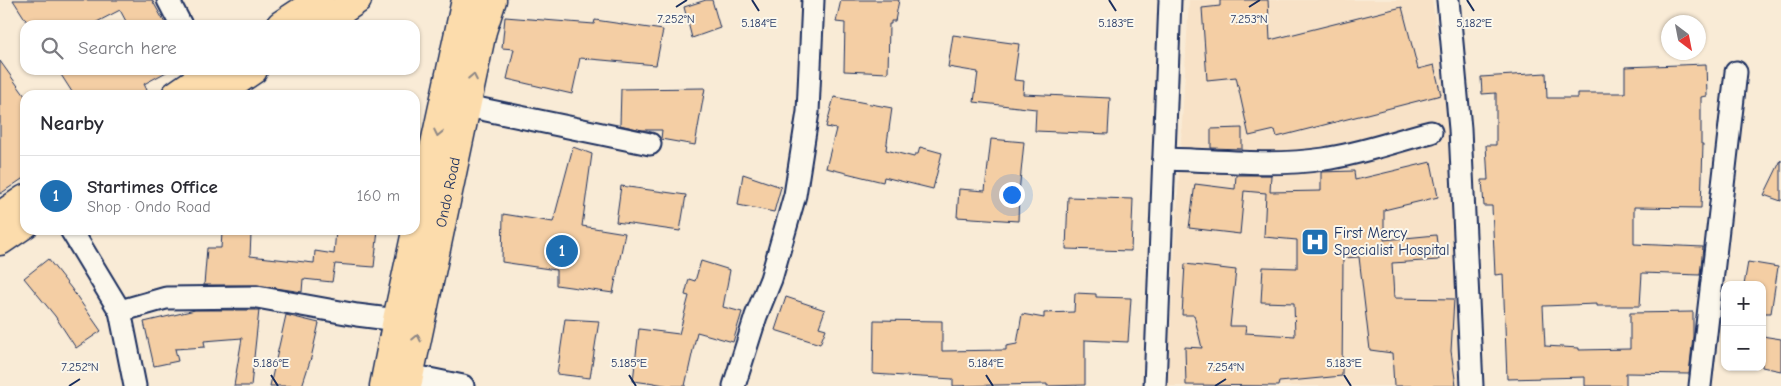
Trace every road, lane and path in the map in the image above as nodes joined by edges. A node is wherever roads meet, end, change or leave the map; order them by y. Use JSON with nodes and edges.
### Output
{"nodes":[{"id":1,"x":168,"y":0,"type":"edge"},
{"id":2,"x":319,"y":0,"type":"edge"},
{"id":3,"x":356,"y":0,"type":"edge"},
{"id":4,"x":492,"y":0,"type":"edge"},
{"id":5,"x":813,"y":0,"type":"edge"},
{"id":6,"x":1170,"y":0,"type":"edge"},
{"id":7,"x":1448,"y":0,"type":"edge"},
{"id":8,"x":465,"y":2,"type":"edge"},
{"id":9,"x":178,"y":20,"type":"edge"},
{"id":10,"x":289,"y":20,"type":"edge"},
{"id":11,"x":327,"y":20,"type":"edge"},
{"id":12,"x":1736,"y":72,"type":"dead end"},
{"id":13,"x":210,"y":77,"type":"edge"},
{"id":14,"x":185,"y":90,"type":"edge"},
{"id":15,"x":467,"y":106,"type":"junction"},
{"id":16,"x":1430,"y":132,"type":"dead end"},
{"id":17,"x":650,"y":144,"type":"dead end"},
{"id":18,"x":1164,"y":159,"type":"junction"},
{"id":19,"x":20,"y":202,"type":"edge"},
{"id":20,"x":420,"y":209,"type":"edge"},
{"id":21,"x":0,"y":216,"type":"edge"},
{"id":22,"x":20,"y":227,"type":"edge"},
{"id":23,"x":74,"y":235,"type":"edge"},
{"id":24,"x":414,"y":235,"type":"edge"},
{"id":25,"x":0,"y":241,"type":"edge"},
{"id":26,"x":120,"y":311,"type":"junction"},
{"id":27,"x":396,"y":320,"type":"junction"},
{"id":28,"x":397,"y":379,"type":"edge"},
{"id":29,"x":135,"y":386,"type":"edge"},
{"id":30,"x":463,"y":386,"type":"edge"},
{"id":31,"x":734,"y":386,"type":"edge"},
{"id":32,"x":1155,"y":386,"type":"edge"},
{"id":33,"x":1472,"y":386,"type":"edge"},
{"id":34,"x":1700,"y":386,"type":"edge"}],
"edges":[{"from":1,"to":9,"type":"street"},
{"from":2,"to":10,"type":"main road"},
{"from":3,"to":11,"type":"main road"},
{"from":15,"to":4,"type":"main road","name":"Ondo Road","one_way":true},
{"from":5,"to":31,"type":"street"},
{"from":6,"to":18,"type":"street"},
{"from":7,"to":33,"type":"street"},
{"from":8,"to":20,"type":"main road","name":"Ondo Road","one_way":true},
{"from":12,"to":34,"type":"street"},
{"from":13,"to":14,"type":"main road"},
{"from":15,"to":17,"type":"street"},
{"from":28,"to":15,"type":"main road","name":"Ondo Road","one_way":true},
{"from":16,"to":18,"type":"street"},
{"from":18,"to":32,"type":"street"},
{"from":19,"to":21,"type":"main road"},
{"from":22,"to":25,"type":"main road"},
{"from":23,"to":26,"type":"street"},
{"from":24,"to":27,"type":"main road","name":"Ondo Road","one_way":true},
{"from":26,"to":27,"type":"street"},
{"from":26,"to":29,"type":"street"},
{"from":27,"to":28,"type":"main road","name":"Ondo Road"},
{"from":28,"to":30,"type":"street"}]}
